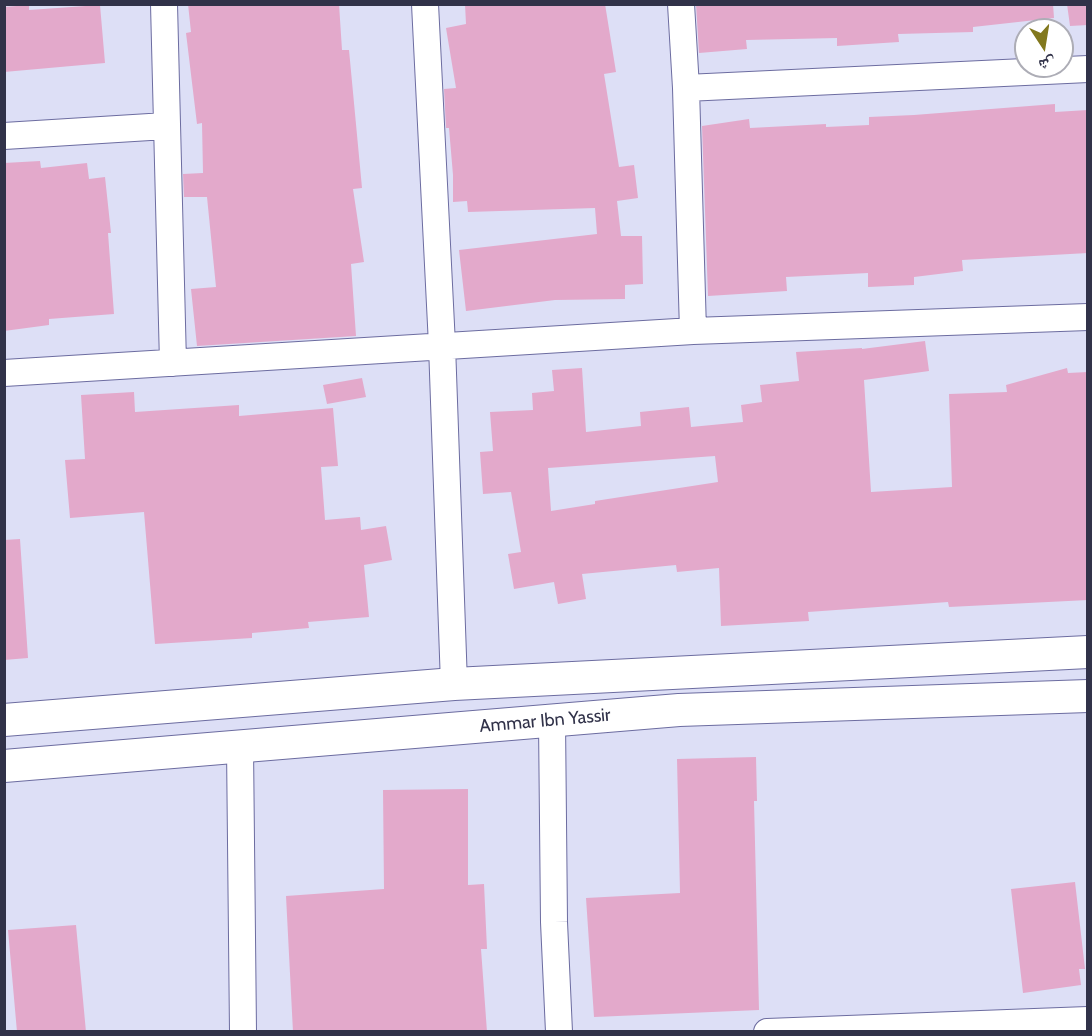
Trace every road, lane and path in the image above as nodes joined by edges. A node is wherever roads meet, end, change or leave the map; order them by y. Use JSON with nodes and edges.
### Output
{"nodes":[{"id":1,"x":164,"y":4,"type":"edge"},
{"id":2,"x":425,"y":4,"type":"edge"},
{"id":3,"x":681,"y":4,"type":"edge"},
{"id":4,"x":1088,"y":69,"type":"edge"},
{"id":5,"x":686,"y":88,"type":"junction"},
{"id":6,"x":166,"y":126,"type":"junction"},
{"id":7,"x":4,"y":136,"type":"edge"},
{"id":8,"x":1088,"y":317,"type":"edge"},
{"id":9,"x":693,"y":331,"type":"junction"},
{"id":10,"x":442,"y":345,"type":"junction"},
{"id":11,"x":173,"y":363,"type":"junction"},
{"id":12,"x":4,"y":373,"type":"edge"},
{"id":13,"x":1088,"y":652,"type":"edge"},
{"id":14,"x":454,"y":684,"type":"junction"},
{"id":15,"x":1088,"y":696,"type":"edge"},
{"id":16,"x":4,"y":720,"type":"edge"},
{"id":17,"x":552,"y":721,"type":"junction"},
{"id":18,"x":240,"y":747,"type":"junction"},
{"id":19,"x":4,"y":766,"type":"edge"},
{"id":20,"x":1088,"y":1020,"type":"edge"},
{"id":21,"x":855,"y":1030,"type":"edge"},
{"id":22,"x":243,"y":1032,"type":"edge"},
{"id":23,"x":559,"y":1032,"type":"edge"},
{"id":24,"x":767,"y":1032,"type":"edge"}],
"edges":[{"from":1,"to":6,"type":"street"},
{"from":2,"to":10,"type":"street"},
{"from":3,"to":5,"type":"street"},
{"from":4,"to":5,"type":"street"},
{"from":5,"to":9,"type":"street"},
{"from":6,"to":7,"type":"street"},
{"from":6,"to":11,"type":"street"},
{"from":8,"to":9,"type":"street"},
{"from":9,"to":10,"type":"street"},
{"from":10,"to":11,"type":"street"},
{"from":10,"to":14,"type":"street"},
{"from":11,"to":12,"type":"street"},
{"from":13,"to":14,"type":"street"},
{"from":14,"to":16,"type":"street"},
{"from":15,"to":17,"type":"street","name":"Ammar Ibn Yassir"},
{"from":17,"to":18,"type":"street","name":"Ammar Ibn Yassir"},
{"from":17,"to":23,"type":"street"},
{"from":18,"to":19,"type":"street","name":"Ammar Ibn Yassir"},
{"from":18,"to":22,"type":"street"},
{"from":20,"to":21,"type":"street"},
{"from":21,"to":24,"type":"street"}]}
